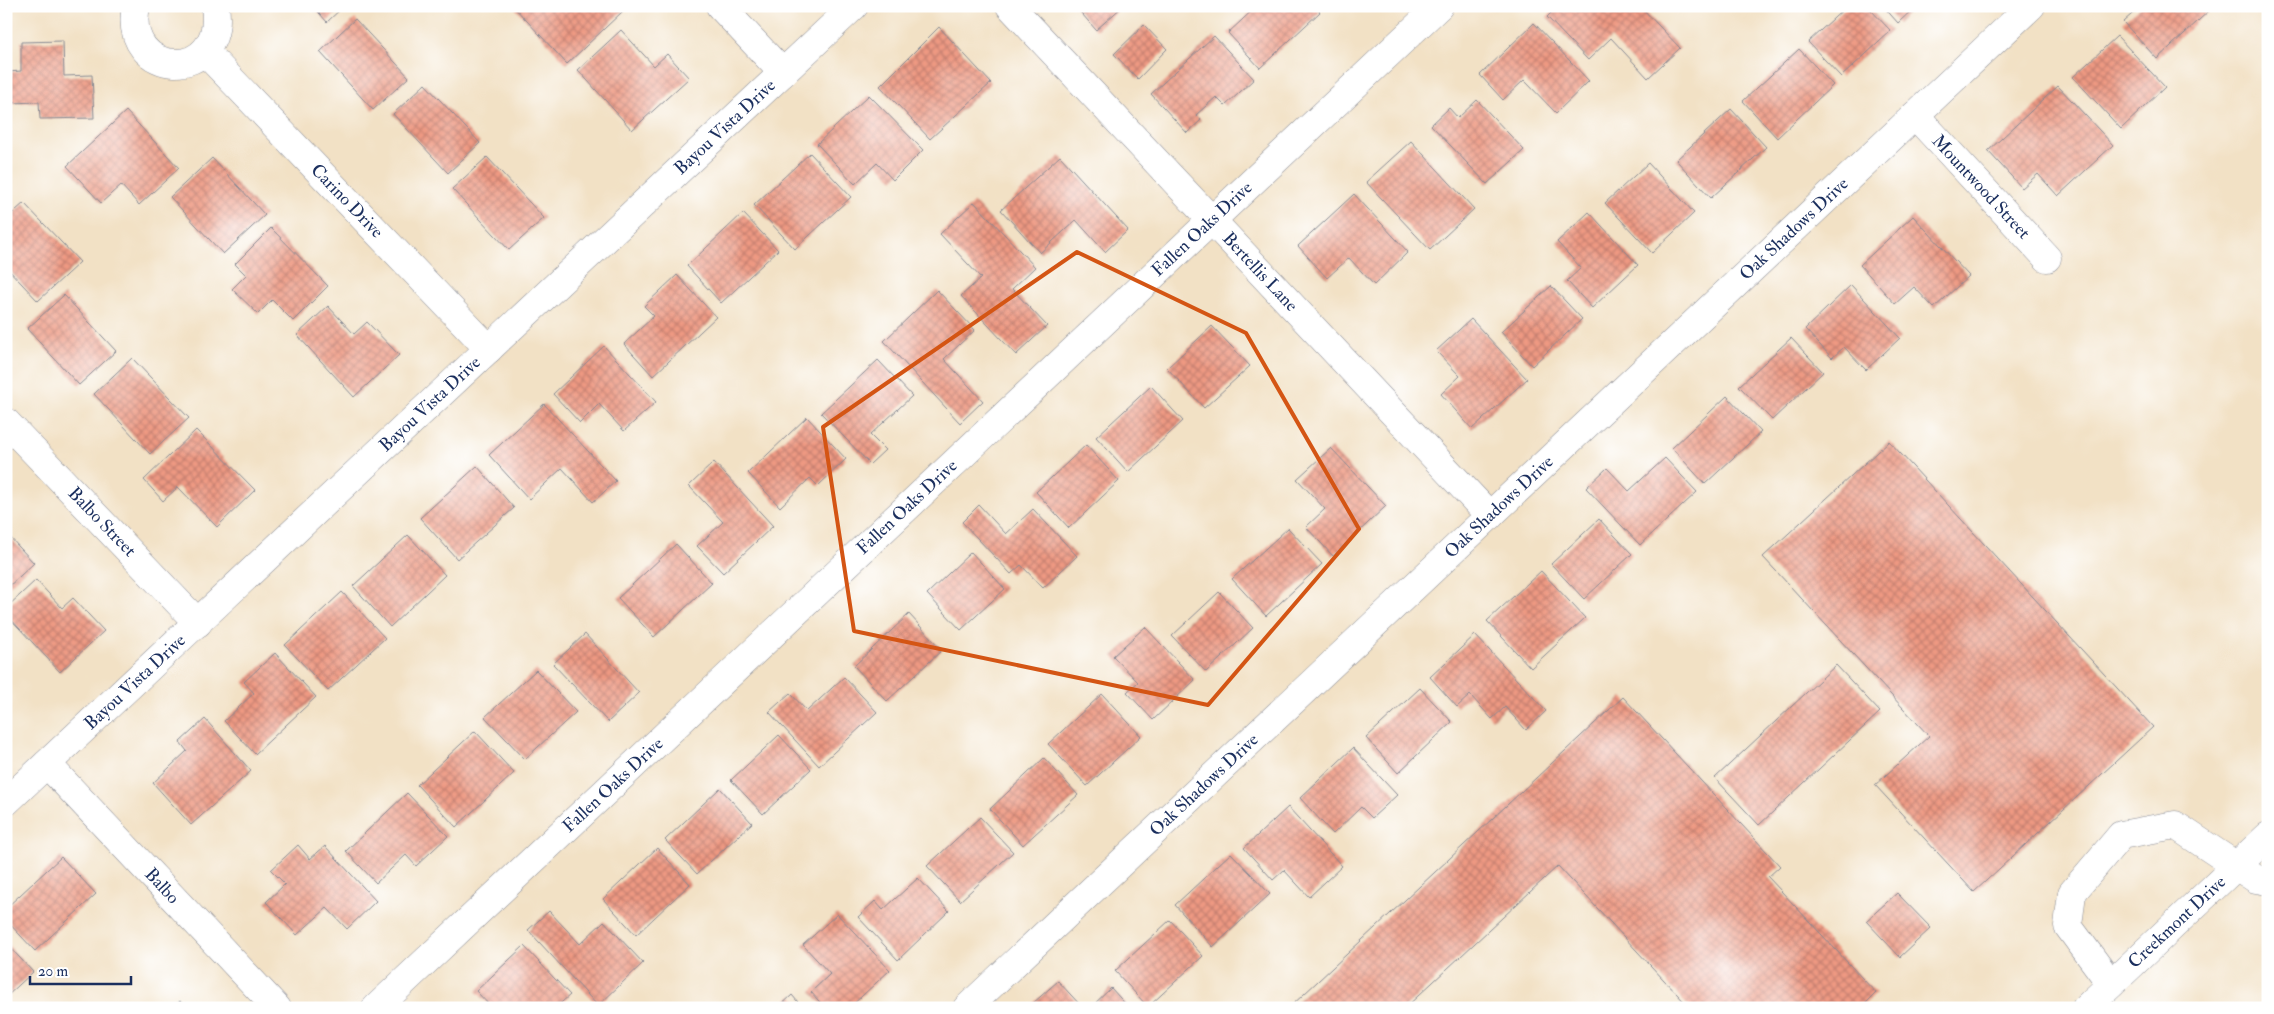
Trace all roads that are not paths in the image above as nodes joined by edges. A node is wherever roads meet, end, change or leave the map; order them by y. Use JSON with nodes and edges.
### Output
{"nodes":[{"id":1,"x":136,"y":6,"type":"edge"},
{"id":2,"x":216,"y":6,"type":"edge"},
{"id":3,"x":720,"y":6,"type":"edge"},
{"id":4,"x":854,"y":6,"type":"edge"},
{"id":5,"x":1010,"y":6,"type":"edge"},
{"id":6,"x":1438,"y":6,"type":"edge"},
{"id":7,"x":2030,"y":6,"type":"edge"},
{"id":8,"x":205,"y":52,"type":"junction"},
{"id":9,"x":783,"y":73,"type":"junction"},
{"id":10,"x":1915,"y":115,"type":"junction"},
{"id":11,"x":1211,"y":220,"type":"junction"},
{"id":12,"x":2047,"y":258,"type":"dead end"},
{"id":13,"x":489,"y":350,"type":"junction"},
{"id":14,"x":6,"y":422,"type":"edge"},
{"id":15,"x":1490,"y":516,"type":"junction"},
{"id":16,"x":198,"y":623,"type":"junction"},
{"id":17,"x":48,"y":764,"type":"junction"},
{"id":18,"x":6,"y":802,"type":"edge"},
{"id":19,"x":2268,"y":836,"type":"edge"},
{"id":20,"x":2237,"y":865,"type":"junction"},
{"id":21,"x":2268,"y":881,"type":"edge"},
{"id":22,"x":2111,"y":984,"type":"junction"},
{"id":23,"x":277,"y":1008,"type":"edge"},
{"id":24,"x":376,"y":1008,"type":"edge"},
{"id":25,"x":967,"y":1008,"type":"edge"},
{"id":26,"x":2086,"y":1008,"type":"edge"}],
"edges":[{"from":1,"to":8,"type":"street"},
{"from":2,"to":8,"type":"street"},
{"from":3,"to":9,"type":"street"},
{"from":4,"to":9,"type":"street","name":"Bayou Vista Drive"},
{"from":5,"to":11,"type":"street","name":"Bertellis Lane"},
{"from":6,"to":11,"type":"street","name":"Fallen Oaks Drive"},
{"from":7,"to":10,"type":"street","name":"Oak Shadows Drive"},
{"from":8,"to":13,"type":"street","name":"Carino Drive"},
{"from":9,"to":13,"type":"street","name":"Bayou Vista Drive"},
{"from":10,"to":12,"type":"street","name":"Mountwood Street"},
{"from":10,"to":15,"type":"street","name":"Oak Shadows Drive"},
{"from":11,"to":15,"type":"street","name":"Bertellis Lane"},
{"from":11,"to":24,"type":"street","name":"Fallen Oaks Drive"},
{"from":13,"to":16,"type":"street","name":"Bayou Vista Drive"},
{"from":14,"to":16,"type":"street","name":"Balbo Street"},
{"from":15,"to":25,"type":"street","name":"Oak Shadows Drive"},
{"from":16,"to":17,"type":"street","name":"Bayou Vista Drive"},
{"from":17,"to":18,"type":"street","name":"Bayou Vista Drive"},
{"from":17,"to":23,"type":"street","name":"Balbo"},
{"from":19,"to":20,"type":"street","name":"Creekmont Drive"},
{"from":20,"to":21,"type":"street"},
{"from":20,"to":22,"type":"street","name":"Creekmont Drive"},
{"from":20,"to":22,"type":"street"},
{"from":22,"to":26,"type":"street","name":"Creekmont Drive"}]}
